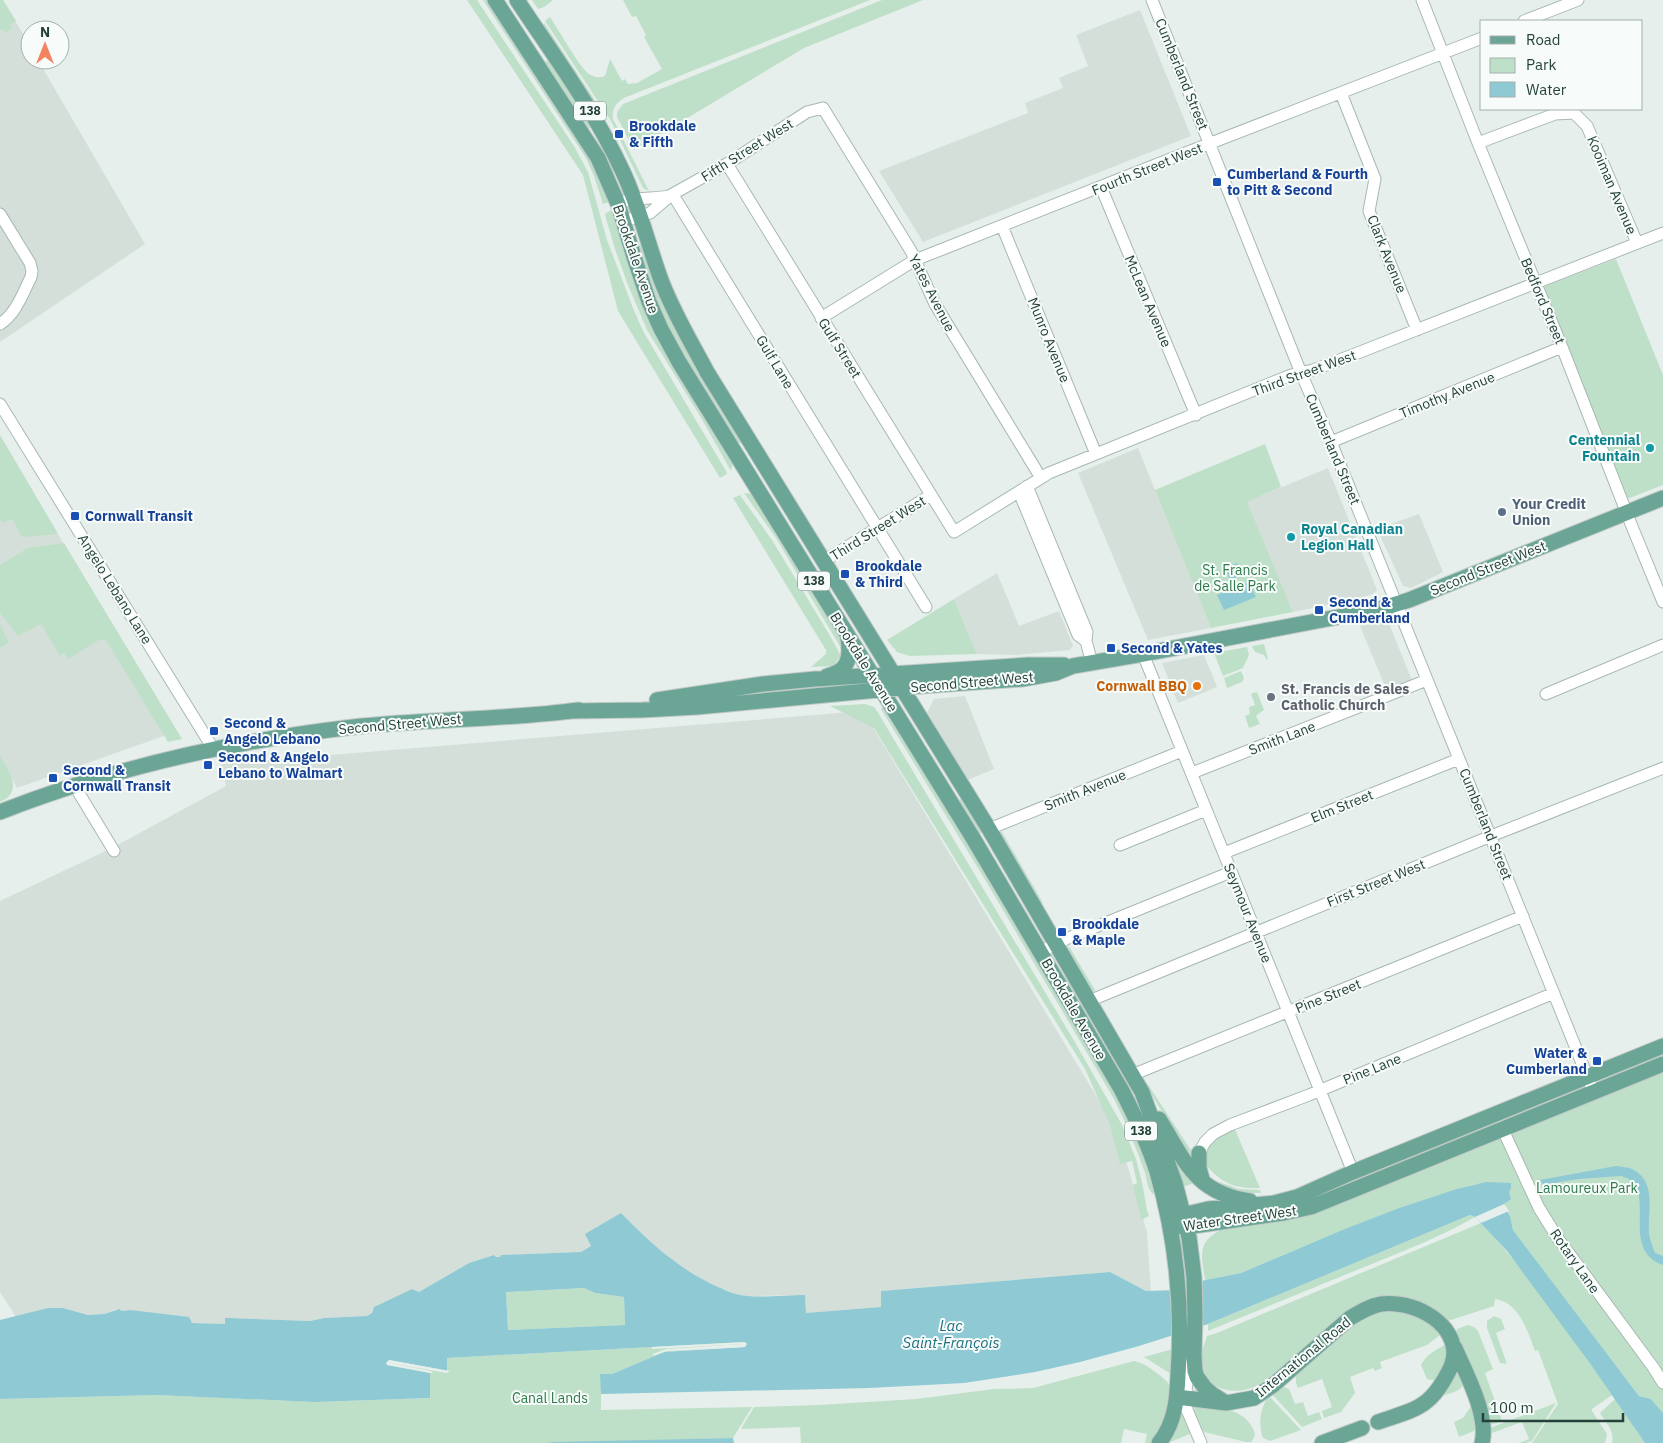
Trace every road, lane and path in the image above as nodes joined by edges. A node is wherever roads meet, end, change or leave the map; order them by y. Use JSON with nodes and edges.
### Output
{"nodes":[{"id":1,"x":495,"y":0,"type":"edge"},
{"id":2,"x":517,"y":0,"type":"edge"},
{"id":3,"x":1152,"y":0,"type":"edge"},
{"id":4,"x":1422,"y":0,"type":"edge"},
{"id":5,"x":1578,"y":0,"type":"edge"},
{"id":6,"x":1527,"y":20,"type":"edge"},
{"id":7,"x":1480,"y":39,"type":"edge"},
{"id":8,"x":1443,"y":54,"type":"junction"},
{"id":9,"x":1341,"y":93,"type":"junction"},
{"id":10,"x":823,"y":108,"type":"joint"},
{"id":11,"x":1478,"y":143,"type":"junction"},
{"id":12,"x":1210,"y":144,"type":"junction"},
{"id":13,"x":727,"y":164,"type":"junction"},
{"id":14,"x":1101,"y":186,"type":"junction"},
{"id":15,"x":672,"y":195,"type":"junction"},
{"id":16,"x":633,"y":199,"type":"junction"},
{"id":17,"x":618,"y":204,"type":"junction"},
{"id":18,"x":0,"y":214,"type":"edge"},
{"id":19,"x":639,"y":217,"type":"junction"},
{"id":20,"x":624,"y":222,"type":"junction"},
{"id":21,"x":1002,"y":226,"type":"junction"},
{"id":22,"x":1663,"y":233,"type":"edge"},
{"id":23,"x":1637,"y":243,"type":"junction"},
{"id":24,"x":915,"y":260,"type":"junction"},
{"id":25,"x":1535,"y":283,"type":"junction"},
{"id":26,"x":821,"y":318,"type":"junction"},
{"id":27,"x":0,"y":324,"type":"edge"},
{"id":28,"x":1417,"y":330,"type":"junction"},
{"id":29,"x":1562,"y":347,"type":"junction"},
{"id":30,"x":1301,"y":373,"type":"junction"},
{"id":31,"x":0,"y":404,"type":"edge"},
{"id":32,"x":1196,"y":415,"type":"junction"},
{"id":33,"x":1331,"y":442,"type":"junction"},
{"id":34,"x":1096,"y":454,"type":"junction"},
{"id":35,"x":764,"y":465,"type":"junction"},
{"id":36,"x":1041,"y":478,"type":"junction"},
{"id":37,"x":753,"y":482,"type":"junction"},
{"id":38,"x":1023,"y":489,"type":"junction"},
{"id":39,"x":931,"y":495,"type":"junction"},
{"id":40,"x":1663,"y":498,"type":"edge"},
{"id":41,"x":1626,"y":513,"type":"junction"},
{"id":42,"x":877,"y":528,"type":"junction"},
{"id":43,"x":954,"y":532,"type":"joint"},
{"id":44,"x":824,"y":561,"type":"junction"},
{"id":45,"x":1663,"y":602,"type":"edge"},
{"id":46,"x":1396,"y":604,"type":"junction"},
{"id":47,"x":926,"y":607,"type":"dead end"},
{"id":48,"x":847,"y":635,"type":"junction"},
{"id":49,"x":1663,"y":645,"type":"edge"},
{"id":50,"x":1143,"y":654,"type":"junction"},
{"id":51,"x":1092,"y":663,"type":"junction"},
{"id":52,"x":1073,"y":666,"type":"junction"},
{"id":53,"x":893,"y":674,"type":"junction"},
{"id":54,"x":872,"y":675,"type":"junction"},
{"id":55,"x":815,"y":679,"type":"junction"},
{"id":56,"x":1428,"y":680,"type":"junction"},
{"id":57,"x":902,"y":688,"type":"junction"},
{"id":58,"x":881,"y":690,"type":"junction"},
{"id":59,"x":1546,"y":694,"type":"dead end"},
{"id":60,"x":571,"y":711,"type":"junction"},
{"id":61,"x":214,"y":750,"type":"junction"},
{"id":62,"x":1182,"y":751,"type":"junction"},
{"id":63,"x":1459,"y":758,"type":"junction"},
{"id":64,"x":1663,"y":768,"type":"edge"},
{"id":65,"x":1192,"y":773,"type":"junction"},
{"id":66,"x":74,"y":786,"type":"junction"},
{"id":67,"x":1206,"y":810,"type":"junction"},
{"id":68,"x":0,"y":812,"type":"edge"},
{"id":69,"x":989,"y":829,"type":"junction"},
{"id":70,"x":1491,"y":836,"type":"junction"},
{"id":71,"x":1120,"y":845,"type":"dead end"},
{"id":72,"x":114,"y":851,"type":"dead end"},
{"id":73,"x":1224,"y":853,"type":"junction"},
{"id":74,"x":1232,"y":872,"type":"junction"},
{"id":75,"x":1523,"y":916,"type":"junction"},
{"id":76,"x":1256,"y":932,"type":"junction"},
{"id":77,"x":1056,"y":944,"type":"junction"},
{"id":78,"x":1040,"y":952,"type":"junction"},
{"id":79,"x":1554,"y":994,"type":"junction"},
{"id":80,"x":1089,"y":1001,"type":"junction"},
{"id":81,"x":1288,"y":1012,"type":"junction"},
{"id":82,"x":1663,"y":1046,"type":"edge"},
{"id":83,"x":1663,"y":1064,"type":"edge"},
{"id":84,"x":1132,"y":1075,"type":"junction"},
{"id":85,"x":1588,"y":1077,"type":"junction"},
{"id":86,"x":1321,"y":1090,"type":"junction"},
{"id":87,"x":1142,"y":1092,"type":"junction"},
{"id":88,"x":1594,"y":1092,"type":"junction"},
{"id":89,"x":1503,"y":1130,"type":"junction"},
{"id":90,"x":1198,"y":1153,"type":"joint"},
{"id":91,"x":1354,"y":1172,"type":"junction"},
{"id":92,"x":1205,"y":1185,"type":"junction"},
{"id":93,"x":1268,"y":1204,"type":"junction"},
{"id":94,"x":1185,"y":1221,"type":"junction"},
{"id":95,"x":1168,"y":1222,"type":"junction"},
{"id":96,"x":1448,"y":1335,"type":"junction"},
{"id":97,"x":1188,"y":1340,"type":"junction"},
{"id":98,"x":1194,"y":1356,"type":"junction"},
{"id":99,"x":1663,"y":1383,"type":"edge"},
{"id":100,"x":1181,"y":1397,"type":"junction"},
{"id":101,"x":1226,"y":1403,"type":"junction"},
{"id":102,"x":1378,"y":1422,"type":"dead end"},
{"id":103,"x":1362,"y":1428,"type":"dead end"},
{"id":104,"x":1159,"y":1443,"type":"edge"},
{"id":105,"x":1201,"y":1443,"type":"edge"},
{"id":106,"x":1322,"y":1443,"type":"edge"},
{"id":107,"x":1482,"y":1443,"type":"edge"}],
"edges":[{"from":1,"to":17,"type":"main road","name":"Brookdale Avenue","number":"138"},
{"from":2,"to":16,"type":"main road","name":"Brookdale Avenue","number":"138"},
{"from":3,"to":12,"type":"street","name":"Cumberland Street"},
{"from":4,"to":8,"type":"street","name":"Bedford Street"},
{"from":5,"to":6,"type":"street"},
{"from":7,"to":8,"type":"street","name":"Fourth Street West"},
{"from":8,"to":9,"type":"street","name":"Fourth Street West"},
{"from":8,"to":11,"type":"street","name":"Bedford Street"},
{"from":9,"to":12,"type":"street","name":"Fourth Street West"},
{"from":9,"to":28,"type":"street","name":"Clark Avenue"},
{"from":10,"to":13,"type":"street","name":"Fifth Street West"},
{"from":10,"to":24,"type":"street","name":"Yates Avenue"},
{"from":11,"to":23,"type":"street","name":"Kooiman Avenue"},
{"from":11,"to":25,"type":"street","name":"Bedford Street"},
{"from":12,"to":14,"type":"street","name":"Fourth Street West"},
{"from":12,"to":30,"type":"street","name":"Cumberland Street"},
{"from":13,"to":15,"type":"street","name":"Fifth Street West"},
{"from":13,"to":26,"type":"street","name":"Gulf Street"},
{"from":14,"to":21,"type":"street","name":"Fourth Street West"},
{"from":14,"to":32,"type":"street","name":"McLean Avenue"},
{"from":15,"to":16,"type":"street","name":"Fifth Street West"},
{"from":15,"to":19,"type":"street","name":"Fifth Street West"},
{"from":15,"to":42,"type":"street","name":"Gulf Lane"},
{"from":16,"to":17,"type":"street","name":"Fifth Street West"},
{"from":16,"to":19,"type":"main road","name":"Brookdale Avenue","number":"138"},
{"from":17,"to":20,"type":"main road","name":"Brookdale Avenue"},
{"from":18,"to":27,"type":"street"},
{"from":19,"to":20,"type":"street","name":"Fifth Street West"},
{"from":19,"to":35,"type":"main road","name":"Brookdale Avenue","number":"138"},
{"from":20,"to":37,"type":"main road","name":"Brookdale Avenue"},
{"from":21,"to":24,"type":"street","name":"Fourth Street West"},
{"from":21,"to":34,"type":"street","name":"Munro Avenue"},
{"from":22,"to":23,"type":"street","name":"Third Street West"},
{"from":23,"to":25,"type":"street","name":"Third Street West"},
{"from":24,"to":26,"type":"street","name":"Fourth Street West"},
{"from":24,"to":36,"type":"street","name":"Yates Avenue"},
{"from":25,"to":28,"type":"street","name":"Third Street West"},
{"from":25,"to":29,"type":"street","name":"Bedford Street"},
{"from":26,"to":39,"type":"street","name":"Gulf Street"},
{"from":28,"to":30,"type":"street","name":"Third Street West"},
{"from":29,"to":33,"type":"street","name":"Timothy Avenue"},
{"from":29,"to":41,"type":"street","name":"Bedford Street"},
{"from":30,"to":32,"type":"street","name":"Third Street West"},
{"from":30,"to":33,"type":"street","name":"Cumberland Street"},
{"from":31,"to":61,"type":"street","name":"Angelo Lebano Lane"},
{"from":32,"to":34,"type":"street","name":"Third Street West"},
{"from":33,"to":46,"type":"street","name":"Cumberland Street"},
{"from":34,"to":36,"type":"street","name":"Third Street West"},
{"from":35,"to":37,"type":"main road"},
{"from":35,"to":44,"type":"main road","name":"Brookdale Avenue"},
{"from":36,"to":38,"type":"street","name":"Third Street West"},
{"from":37,"to":48,"type":"main road","name":"Brookdale Avenue","number":"138"},
{"from":38,"to":43,"type":"street","name":"Third Street West"},
{"from":38,"to":51,"type":"street"},
{"from":39,"to":42,"type":"street","name":"Third Street West"},
{"from":39,"to":43,"type":"street","name":"Gulf Street"},
{"from":40,"to":41,"type":"main road","name":"Second Street West"},
{"from":41,"to":45,"type":"street","name":"Bedford Street"},
{"from":41,"to":46,"type":"main road","name":"Second Street West"},
{"from":42,"to":44,"type":"street","name":"Third Street West"},
{"from":42,"to":47,"type":"street","name":"Gulf Lane"},
{"from":44,"to":53,"type":"main road","name":"Brookdale Avenue","number":"138"},
{"from":46,"to":50,"type":"main road","name":"Second Street West"},
{"from":46,"to":56,"type":"street","name":"Cumberland Street"},
{"from":48,"to":54,"type":"main road","name":"Brookdale Avenue","number":"138"},
{"from":48,"to":55,"type":"main road"},
{"from":49,"to":59,"type":"street"},
{"from":50,"to":51,"type":"main road","name":"Second Street West"},
{"from":50,"to":62,"type":"street","name":"Seymour Avenue"},
{"from":51,"to":52,"type":"main road","name":"Second Street West"},
{"from":52,"to":53,"type":"main road","name":"Second Street West"},
{"from":52,"to":57,"type":"main road","name":"Second Street West"},
{"from":53,"to":54,"type":"main road","name":"Second Street West"},
{"from":53,"to":57,"type":"main road","name":"Brookdale Avenue"},
{"from":54,"to":55,"type":"main road","name":"Second Street West"},
{"from":54,"to":58,"type":"main road","name":"Brookdale Avenue"},
{"from":55,"to":60,"type":"main road","name":"Second Street West"},
{"from":56,"to":63,"type":"street","name":"Cumberland Street"},
{"from":56,"to":65,"type":"street","name":"Smith Lane"},
{"from":57,"to":58,"type":"main road","name":"Second Street West"},
{"from":57,"to":69,"type":"main road","name":"Brookdale Avenue","number":"138"},
{"from":58,"to":60,"type":"main road","name":"Second Street West"},
{"from":58,"to":78,"type":"main road","name":"Brookdale Avenue","number":"138"},
{"from":60,"to":61,"type":"main road","name":"Second Street West"},
{"from":61,"to":66,"type":"main road","name":"Second Street West"},
{"from":62,"to":65,"type":"street","name":"Seymour Avenue"},
{"from":62,"to":69,"type":"street","name":"Smith Avenue"},
{"from":63,"to":70,"type":"street","name":"Cumberland Street"},
{"from":63,"to":73,"type":"street","name":"Elm Street"},
{"from":64,"to":70,"type":"street","name":"First Street West"},
{"from":65,"to":67,"type":"street","name":"Seymour Avenue"},
{"from":66,"to":68,"type":"main road","name":"Second Street West"},
{"from":66,"to":72,"type":"street"},
{"from":67,"to":71,"type":"street"},
{"from":67,"to":73,"type":"street","name":"Seymour Avenue"},
{"from":69,"to":77,"type":"main road","name":"Brookdale Avenue","number":"138"},
{"from":70,"to":75,"type":"street","name":"Cumberland Street"},
{"from":70,"to":76,"type":"street","name":"First Street West"},
{"from":73,"to":74,"type":"street","name":"Seymour Avenue"},
{"from":74,"to":76,"type":"street","name":"Seymour Avenue"},
{"from":74,"to":77,"type":"street"},
{"from":75,"to":79,"type":"street","name":"Cumberland Street"},
{"from":75,"to":81,"type":"street","name":"Pine Street"},
{"from":76,"to":80,"type":"street","name":"First Street West"},
{"from":76,"to":81,"type":"street","name":"Seymour Avenue"},
{"from":77,"to":78,"type":"street"},
{"from":77,"to":80,"type":"main road","name":"Brookdale Avenue","number":"138"},
{"from":78,"to":95,"type":"main road","name":"Brookdale Avenue","number":"138"},
{"from":79,"to":85,"type":"street","name":"Cumberland Street"},
{"from":79,"to":86,"type":"street","name":"Pine Lane"},
{"from":80,"to":84,"type":"main road","name":"Brookdale Avenue","number":"138"},
{"from":81,"to":84,"type":"street","name":"Pine Street"},
{"from":81,"to":86,"type":"street","name":"Seymour Avenue"},
{"from":82,"to":85,"type":"main road","name":"Water Street West"},
{"from":83,"to":88,"type":"main road","name":"Water Street West"},
{"from":84,"to":87,"type":"main road","name":"Brookdale Avenue","number":"138"},
{"from":85,"to":88,"type":"street","name":"Cumberland Street"},
{"from":85,"to":91,"type":"main road","name":"Water Street West"},
{"from":86,"to":90,"type":"street","name":"Pine Lane"},
{"from":86,"to":91,"type":"street","name":"Seymour Avenue"},
{"from":87,"to":92,"type":"main road"},
{"from":87,"to":94,"type":"main road","name":"Brookdale Avenue","number":"138"},
{"from":88,"to":89,"type":"main road","name":"Water Street West"},
{"from":89,"to":94,"type":"main road","name":"Water Street West"},
{"from":89,"to":99,"type":"street","name":"Rotary Lane"},
{"from":90,"to":92,"type":"main road"},
{"from":91,"to":93,"type":"main road","name":"Water Street West"},
{"from":92,"to":93,"type":"main road"},
{"from":93,"to":94,"type":"main road","name":"Water Street West"},
{"from":94,"to":95,"type":"main road","name":"Water Street West"},
{"from":94,"to":97,"type":"main road","name":"Brookdale Avenue","number":"138"},
{"from":95,"to":97,"type":"main road","name":"Brookdale Avenue","number":"138"},
{"from":96,"to":101,"type":"main road","name":"International Road"},
{"from":96,"to":102,"type":"main road"},
{"from":96,"to":107,"type":"main road"},
{"from":97,"to":98,"type":"main road"},
{"from":97,"to":100,"type":"main road"},
{"from":98,"to":100,"type":"street"},
{"from":98,"to":101,"type":"main road"},
{"from":100,"to":101,"type":"main road","name":"International Road"},
{"from":100,"to":104,"type":"main road"},
{"from":100,"to":105,"type":"street"},
{"from":103,"to":106,"type":"main road"}]}
